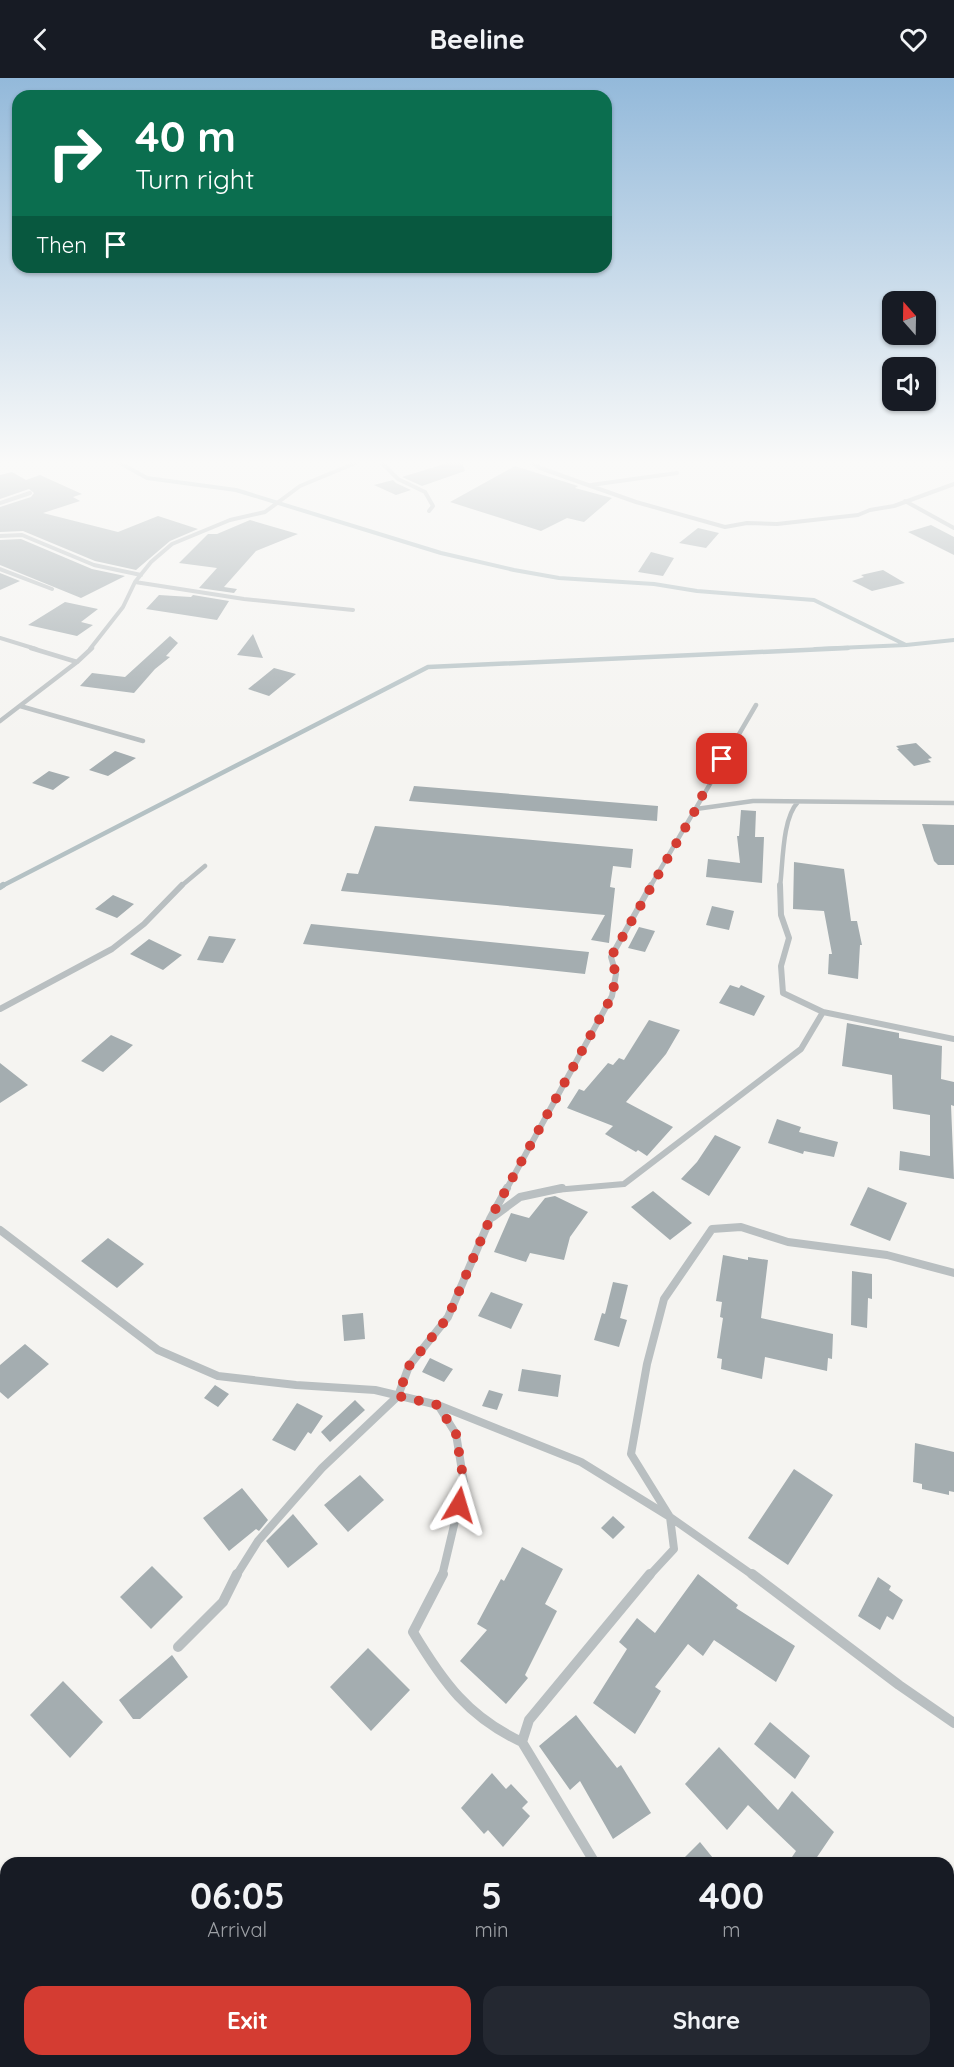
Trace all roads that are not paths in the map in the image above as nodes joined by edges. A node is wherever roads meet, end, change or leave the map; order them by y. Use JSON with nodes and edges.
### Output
{"nodes":[{"id":1,"x":70,"y":555,"type":"edge"},
{"id":2,"x":159,"y":555,"type":"edge"},
{"id":3,"x":0,"y":569,"type":"edge"},
{"id":4,"x":141,"y":575,"type":"junction"},
{"id":5,"x":135,"y":582,"type":"junction"},
{"id":6,"x":52,"y":589,"type":"dead end"},
{"id":7,"x":353,"y":610,"type":"dead end"},
{"id":8,"x":0,"y":638,"type":"edge"},
{"id":9,"x":77,"y":662,"type":"junction"},
{"id":10,"x":756,"y":705,"type":"dead end"},
{"id":11,"x":20,"y":706,"type":"junction"},
{"id":12,"x":0,"y":721,"type":"edge"},
{"id":13,"x":143,"y":741,"type":"dead end"},
{"id":14,"x":798,"y":802,"type":"junction"},
{"id":15,"x":954,"y":803,"type":"edge"},
{"id":16,"x":696,"y":809,"type":"junction"},
{"id":17,"x":205,"y":866,"type":"dead end"},
{"id":18,"x":0,"y":1009,"type":"edge"},
{"id":19,"x":823,"y":1012,"type":"junction"},
{"id":20,"x":954,"y":1040,"type":"edge"},
{"id":21,"x":490,"y":1219,"type":"junction"},
{"id":22,"x":0,"y":1230,"type":"edge"},
{"id":23,"x":954,"y":1273,"type":"edge"},
{"id":24,"x":398,"y":1396,"type":"junction"},
{"id":25,"x":438,"y":1405,"type":"junction"},
{"id":26,"x":670,"y":1517,"type":"junction"},
{"id":27,"x":178,"y":1647,"type":"dead end"},
{"id":28,"x":954,"y":1723,"type":"edge"},
{"id":29,"x":522,"y":1742,"type":"junction"},
{"id":30,"x":591,"y":1857,"type":"edge"}],
"edges":[{"from":1,"to":4,"type":"street"},
{"from":2,"to":4,"type":"street"},
{"from":3,"to":6,"type":"street"},
{"from":4,"to":5,"type":"street"},
{"from":5,"to":7,"type":"street"},
{"from":5,"to":9,"type":"street"},
{"from":8,"to":9,"type":"street"},
{"from":9,"to":11,"type":"street"},
{"from":10,"to":16,"type":"street"},
{"from":11,"to":12,"type":"street"},
{"from":11,"to":13,"type":"street"},
{"from":14,"to":15,"type":"street"},
{"from":14,"to":16,"type":"street"},
{"from":14,"to":19,"type":"street"},
{"from":16,"to":21,"type":"street"},
{"from":17,"to":18,"type":"street"},
{"from":19,"to":20,"type":"street"},
{"from":19,"to":21,"type":"street"},
{"from":21,"to":24,"type":"street"},
{"from":22,"to":24,"type":"street"},
{"from":23,"to":26,"type":"street"},
{"from":24,"to":25,"type":"street"},
{"from":24,"to":27,"type":"street"},
{"from":25,"to":26,"type":"street"},
{"from":25,"to":29,"type":"street"},
{"from":26,"to":28,"type":"street"},
{"from":26,"to":29,"type":"street"},
{"from":29,"to":30,"type":"street"}]}
